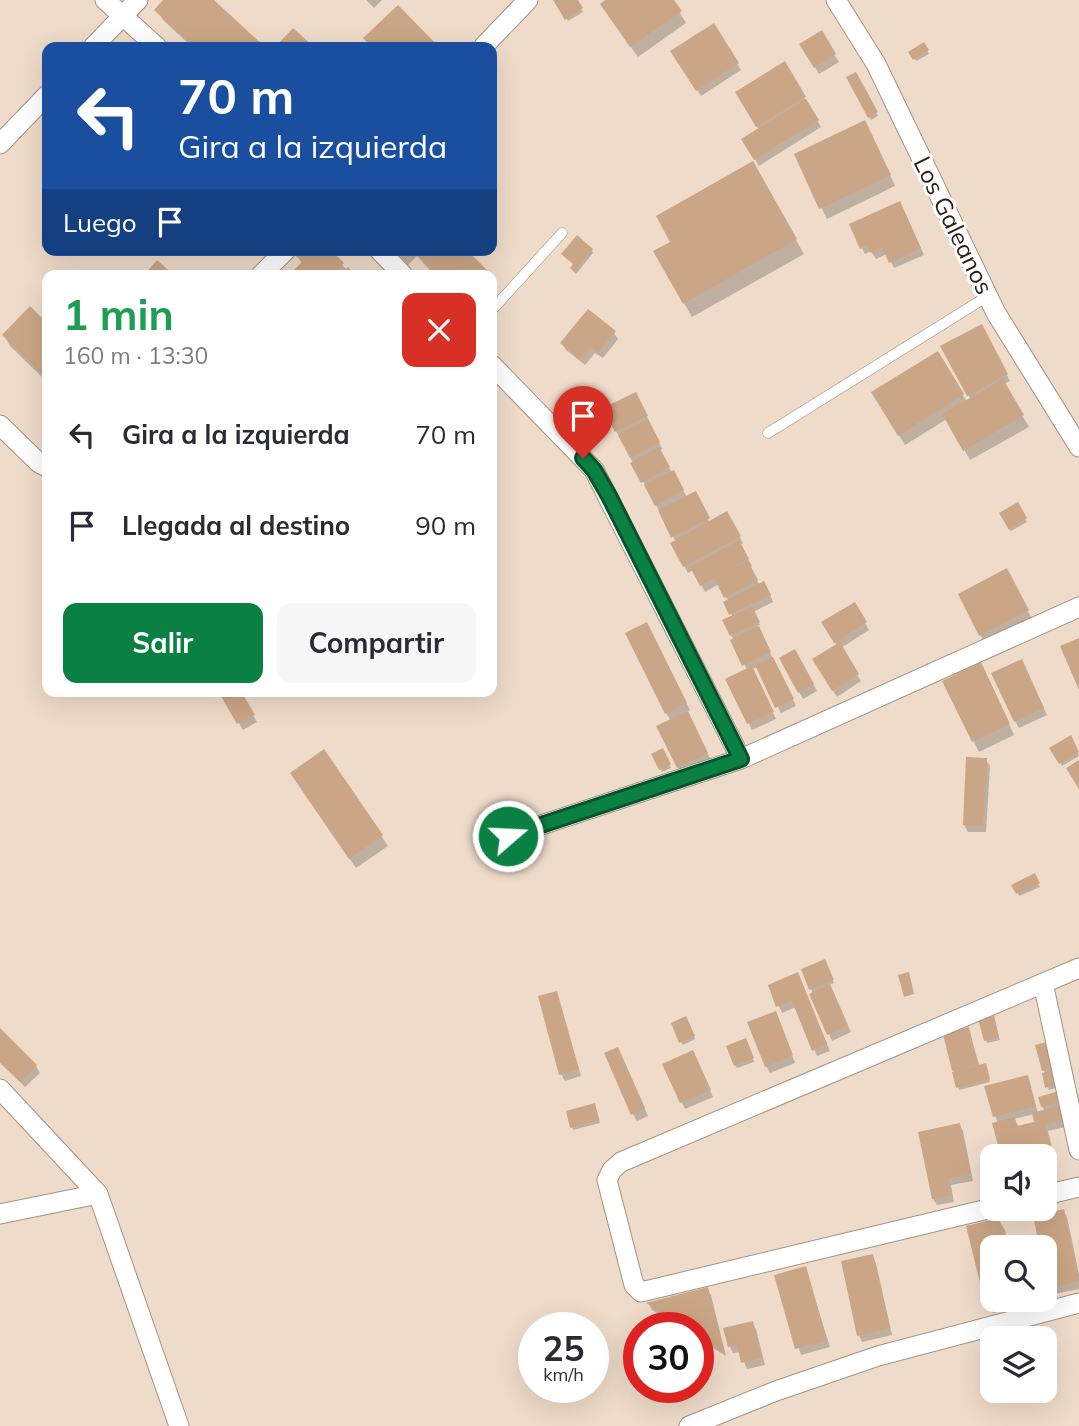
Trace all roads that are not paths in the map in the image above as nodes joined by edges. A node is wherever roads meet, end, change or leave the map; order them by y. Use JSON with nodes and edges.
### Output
{"nodes":[{"id":1,"x":105,"y":0,"type":"edge"},
{"id":2,"x":138,"y":0,"type":"edge"},
{"id":3,"x":528,"y":0,"type":"edge"},
{"id":4,"x":836,"y":0,"type":"edge"},
{"id":5,"x":122,"y":16,"type":"junction"},
{"id":6,"x":98,"y":42,"type":"edge"},
{"id":7,"x":151,"y":42,"type":"edge"},
{"id":8,"x":488,"y":42,"type":"edge"},
{"id":9,"x":42,"y":100,"type":"edge"},
{"id":10,"x":0,"y":144,"type":"edge"},
{"id":11,"x":562,"y":233,"type":"dead end"},
{"id":12,"x":280,"y":256,"type":"edge"},
{"id":13,"x":385,"y":256,"type":"edge"},
{"id":14,"x":266,"y":270,"type":"edge"},
{"id":15,"x":398,"y":270,"type":"edge"},
{"id":16,"x":988,"y":296,"type":"junction"},
{"id":17,"x":497,"y":304,"type":"edge"},
{"id":18,"x":497,"y":370,"type":"edge"},
{"id":19,"x":0,"y":425,"type":"edge"},
{"id":20,"x":768,"y":433,"type":"dead end"},
{"id":21,"x":1079,"y":447,"type":"edge"},
{"id":22,"x":42,"y":464,"type":"edge"},
{"id":23,"x":1079,"y":607,"type":"edge"},
{"id":24,"x":741,"y":759,"type":"junction"},
{"id":25,"x":508,"y":836,"type":"dead end"},
{"id":26,"x":1079,"y":968,"type":"edge"},
{"id":27,"x":1044,"y":983,"type":"junction"},
{"id":28,"x":0,"y":1090,"type":"edge"},
{"id":29,"x":1079,"y":1150,"type":"edge"},
{"id":30,"x":1079,"y":1187,"type":"edge"},
{"id":31,"x":1057,"y":1192,"type":"edge"},
{"id":32,"x":98,"y":1194,"type":"junction"},
{"id":33,"x":980,"y":1211,"type":"edge"},
{"id":34,"x":0,"y":1213,"type":"edge"},
{"id":35,"x":1079,"y":1303,"type":"edge"},
{"id":36,"x":179,"y":1426,"type":"edge"},
{"id":37,"x":689,"y":1426,"type":"edge"}],
"edges":[{"from":1,"to":5,"type":"street"},
{"from":2,"to":5,"type":"street"},
{"from":3,"to":8,"type":"street"},
{"from":4,"to":16,"type":"street","name":"Los Galeanos"},
{"from":5,"to":6,"type":"street"},
{"from":5,"to":7,"type":"street"},
{"from":9,"to":10,"type":"street"},
{"from":11,"to":17,"type":"lane"},
{"from":12,"to":14,"type":"street"},
{"from":13,"to":15,"type":"street"},
{"from":16,"to":20,"type":"lane"},
{"from":16,"to":21,"type":"street","name":"Los Galeanos"},
{"from":18,"to":24,"type":"street"},
{"from":19,"to":22,"type":"street"},
{"from":23,"to":24,"type":"street"},
{"from":24,"to":25,"type":"street"},
{"from":26,"to":27,"type":"street"},
{"from":27,"to":29,"type":"street"},
{"from":27,"to":33,"type":"street"},
{"from":28,"to":32,"type":"street"},
{"from":30,"to":31,"type":"street"},
{"from":32,"to":34,"type":"street"},
{"from":32,"to":36,"type":"street"},
{"from":35,"to":37,"type":"street"}]}
